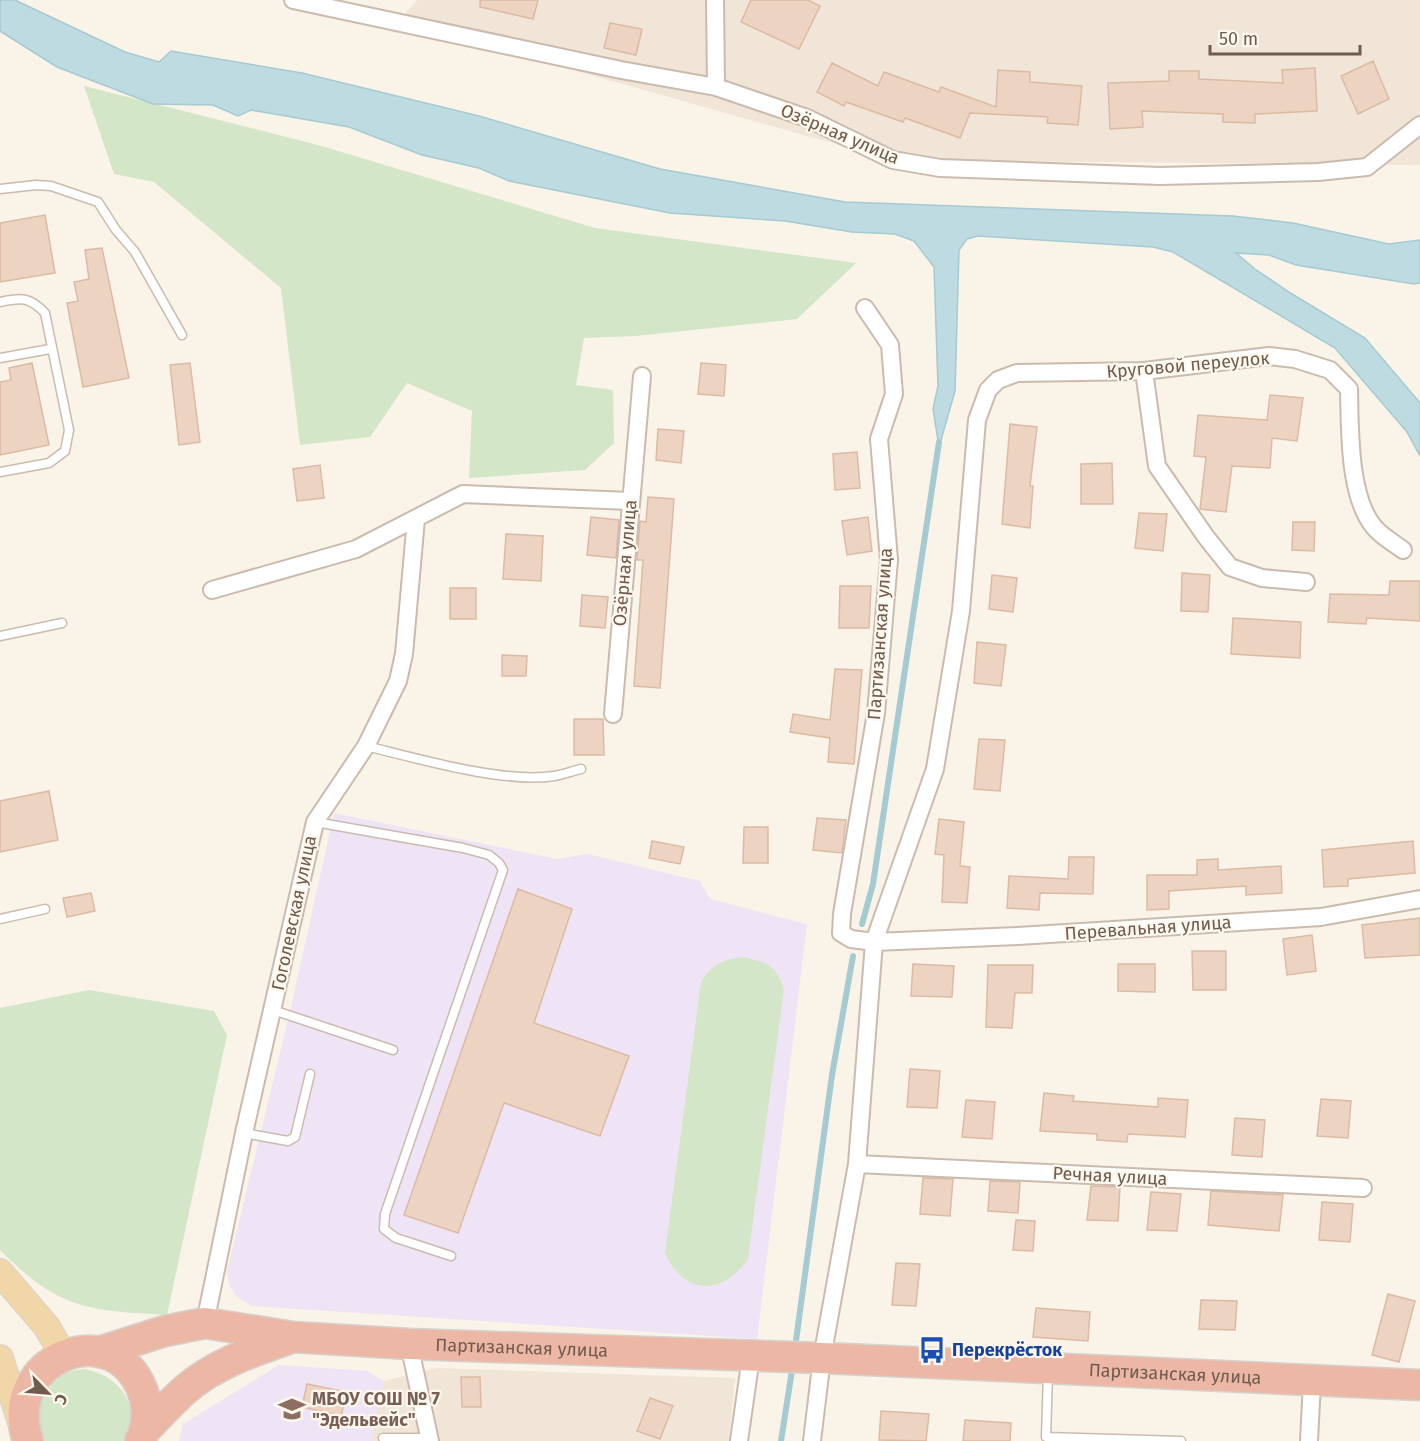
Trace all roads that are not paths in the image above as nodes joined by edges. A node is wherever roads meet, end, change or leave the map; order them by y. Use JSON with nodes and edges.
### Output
{"nodes":[{"id":1,"x":293,"y":0,"type":"edge"},
{"id":2,"x":715,"y":0,"type":"edge"},
{"id":3,"x":716,"y":87,"type":"junction"},
{"id":4,"x":1420,"y":125,"type":"edge"},
{"id":5,"x":0,"y":189,"type":"edge"},
{"id":6,"x":0,"y":302,"type":"edge"},
{"id":7,"x":865,"y":308,"type":"dead end"},
{"id":8,"x":182,"y":335,"type":"dead end"},
{"id":9,"x":50,"y":349,"type":"junction"},
{"id":10,"x":0,"y":358,"type":"edge"},
{"id":11,"x":1144,"y":371,"type":"junction"},
{"id":12,"x":642,"y":376,"type":"dead end"},
{"id":13,"x":0,"y":472,"type":"edge"},
{"id":14,"x":630,"y":501,"type":"junction"},
{"id":15,"x":416,"y":519,"type":"junction"},
{"id":16,"x":1403,"y":550,"type":"dead end"},
{"id":17,"x":1306,"y":582,"type":"dead end"},
{"id":18,"x":212,"y":590,"type":"dead end"},
{"id":19,"x":62,"y":623,"type":"dead end"},
{"id":20,"x":0,"y":636,"type":"edge"},
{"id":21,"x":613,"y":714,"type":"dead end"},
{"id":22,"x":366,"y":746,"type":"junction"},
{"id":23,"x":581,"y":769,"type":"dead end"},
{"id":24,"x":315,"y":822,"type":"junction"},
{"id":25,"x":1420,"y":899,"type":"edge"},
{"id":26,"x":45,"y":909,"type":"dead end"},
{"id":27,"x":0,"y":919,"type":"edge"},
{"id":28,"x":874,"y":942,"type":"junction"},
{"id":29,"x":273,"y":1010,"type":"junction"},
{"id":30,"x":393,"y":1050,"type":"dead end"},
{"id":31,"x":310,"y":1074,"type":"dead end"},
{"id":32,"x":244,"y":1133,"type":"junction"},
{"id":33,"x":857,"y":1164,"type":"junction"},
{"id":34,"x":1363,"y":1188,"type":"dead end"},
{"id":35,"x":451,"y":1256,"type":"dead end"},
{"id":36,"x":0,"y":1272,"type":"edge"},
{"id":37,"x":205,"y":1323,"type":"junction"},
{"id":38,"x":293,"y":1337,"type":"junction"},
{"id":39,"x":409,"y":1344,"type":"junction"},
{"id":40,"x":99,"y":1352,"type":"junction"},
{"id":41,"x":63,"y":1355,"type":"junction"},
{"id":42,"x":757,"y":1357,"type":"junction"},
{"id":43,"x":0,"y":1358,"type":"edge"},
{"id":44,"x":816,"y":1358,"type":"junction"},
{"id":45,"x":1049,"y":1369,"type":"junction"},
{"id":46,"x":1312,"y":1382,"type":"junction"},
{"id":47,"x":1420,"y":1385,"type":"edge"},
{"id":48,"x":25,"y":1433,"type":"edge"},
{"id":49,"x":143,"y":1435,"type":"edge"},
{"id":50,"x":383,"y":1438,"type":"dead end"},
{"id":51,"x":430,"y":1439,"type":"edge"},
{"id":52,"x":739,"y":1441,"type":"edge"},
{"id":53,"x":812,"y":1441,"type":"edge"},
{"id":54,"x":1181,"y":1441,"type":"edge"},
{"id":55,"x":1309,"y":1441,"type":"edge"}],
"edges":[{"from":1,"to":3,"type":"street","name":"Озёрная улица"},
{"from":2,"to":3,"type":"street"},
{"from":3,"to":4,"type":"street","name":"Озёрная улица"},
{"from":5,"to":8,"type":"lane"},
{"from":6,"to":9,"type":"lane"},
{"from":7,"to":28,"type":"street","name":"Партизанская улица"},
{"from":9,"to":10,"type":"lane"},
{"from":9,"to":13,"type":"lane"},
{"from":11,"to":16,"type":"street","name":"Круговой переулок"},
{"from":11,"to":17,"type":"street"},
{"from":11,"to":28,"type":"street","name":"Круговой переулок"},
{"from":12,"to":14,"type":"street","name":"Озёрная улица"},
{"from":14,"to":15,"type":"street"},
{"from":14,"to":21,"type":"street","name":"Озёрная улица"},
{"from":15,"to":18,"type":"street"},
{"from":15,"to":22,"type":"street","name":"Гоголевская улица"},
{"from":19,"to":20,"type":"lane"},
{"from":22,"to":23,"type":"lane"},
{"from":22,"to":24,"type":"street","name":"Гоголевская улица"},
{"from":24,"to":29,"type":"street","name":"Гоголевская улица"},
{"from":24,"to":35,"type":"lane"},
{"from":25,"to":28,"type":"street","name":"Перевальная улица"},
{"from":26,"to":27,"type":"lane"},
{"from":28,"to":33,"type":"street"},
{"from":29,"to":30,"type":"lane"},
{"from":29,"to":32,"type":"street","name":"Гоголевская улица"},
{"from":31,"to":32,"type":"lane"},
{"from":32,"to":37,"type":"street","name":"Гоголевская улица"},
{"from":33,"to":34,"type":"street","name":"Речная улица"},
{"from":33,"to":44,"type":"street"},
{"from":36,"to":41,"type":"main road"},
{"from":37,"to":38,"type":"highway","name":"Партизанская улица"},
{"from":37,"to":40,"type":"highway","name":"Партизанская улица"},
{"from":38,"to":39,"type":"highway","name":"Партизанская улица"},
{"from":38,"to":49,"type":"highway","name":"Партизанская улица"},
{"from":39,"to":42,"type":"highway","name":"Партизанская улица"},
{"from":39,"to":51,"type":"street"},
{"from":40,"to":41,"type":"highway"},
{"from":40,"to":49,"type":"highway"},
{"from":41,"to":48,"type":"highway"},
{"from":42,"to":44,"type":"highway","name":"Партизанская улица"},
{"from":42,"to":52,"type":"street"},
{"from":43,"to":48,"type":"main road"},
{"from":44,"to":45,"type":"highway","name":"Партизанская улица"},
{"from":44,"to":53,"type":"street"},
{"from":45,"to":46,"type":"highway","name":"Партизанская улица"},
{"from":45,"to":54,"type":"lane"},
{"from":46,"to":47,"type":"highway","name":"Партизанская улица"},
{"from":46,"to":55,"type":"street"},
{"from":50,"to":51,"type":"lane"}]}
